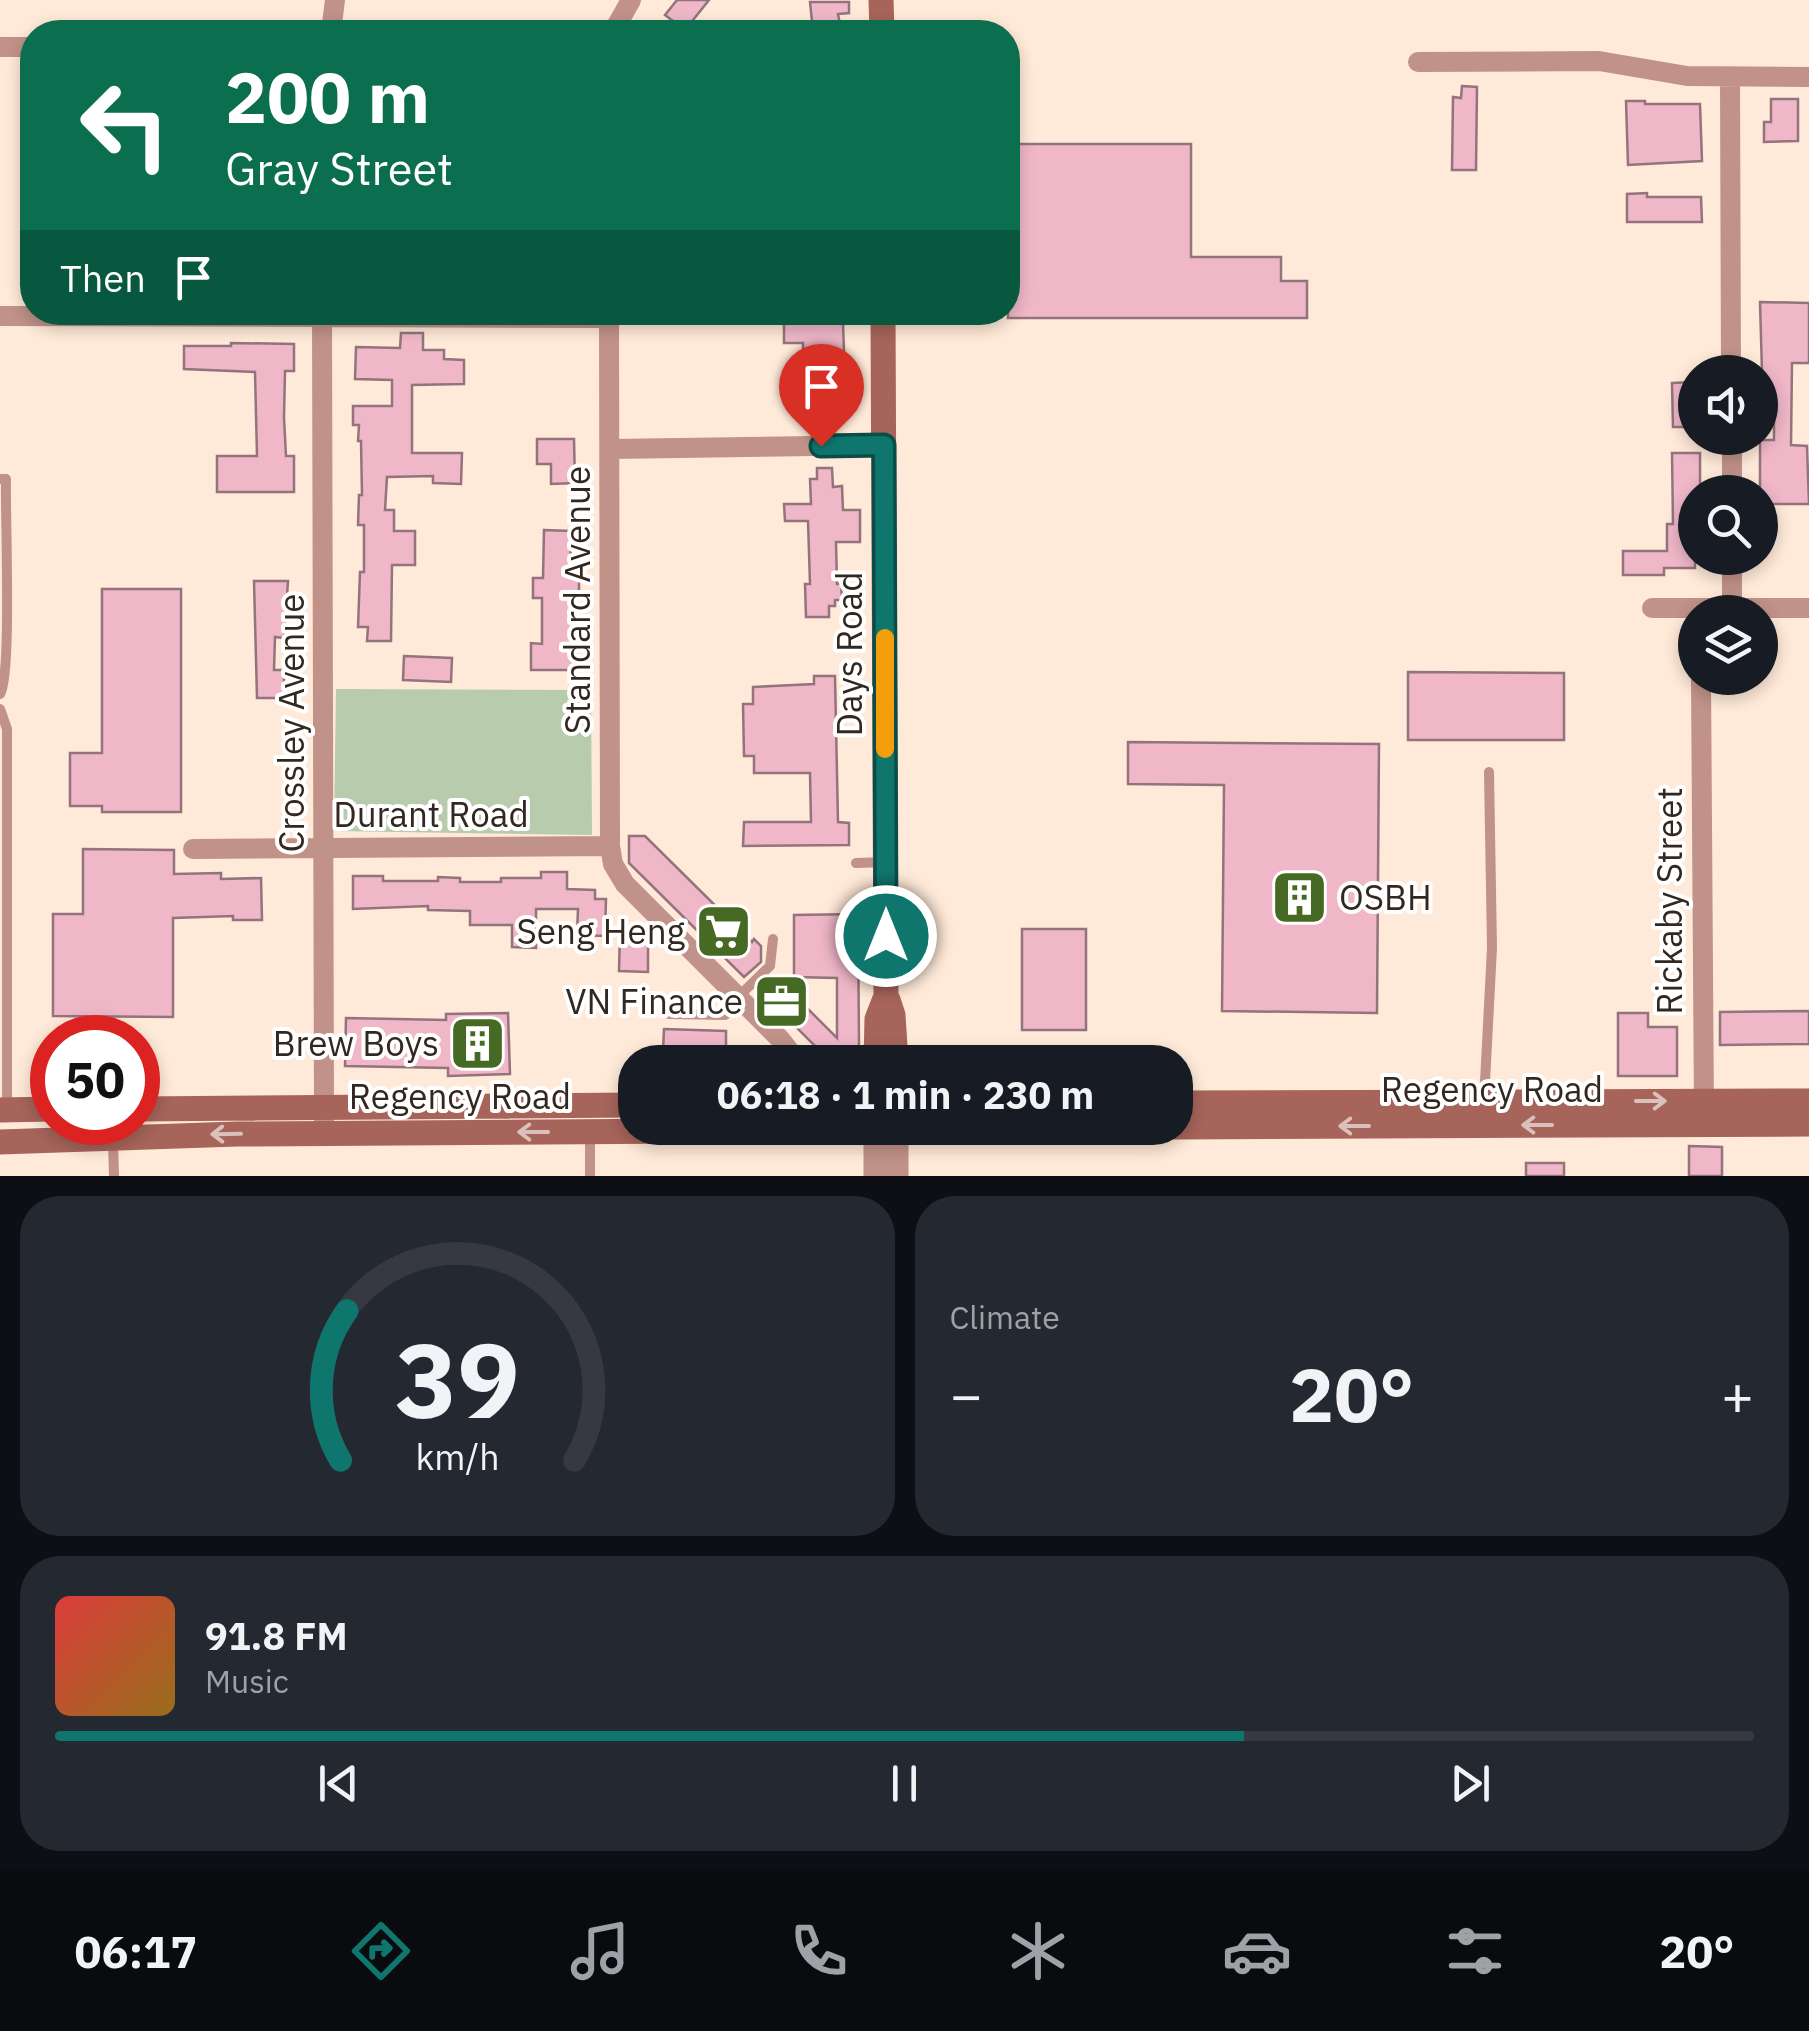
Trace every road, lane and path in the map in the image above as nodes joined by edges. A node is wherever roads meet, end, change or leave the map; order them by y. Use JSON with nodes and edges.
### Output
{"nodes":[{"id":1,"x":1418,"y":62,"type":"dead end"},
{"id":2,"x":1809,"y":77,"type":"edge"},
{"id":3,"x":1730,"y":78,"type":"junction"},
{"id":4,"x":322,"y":325,"type":"edge"},
{"id":5,"x":609,"y":325,"type":"edge"},
{"id":6,"x":883,"y":325,"type":"edge"},
{"id":7,"x":1731,"y":355,"type":"edge"},
{"id":8,"x":884,"y":445,"type":"junction"},
{"id":9,"x":611,"y":449,"type":"junction"},
{"id":10,"x":0,"y":479,"type":"edge"},
{"id":11,"x":1652,"y":608,"type":"dead end"},
{"id":12,"x":1778,"y":608,"type":"edge"},
{"id":13,"x":1809,"y":608,"type":"edge"},
{"id":14,"x":1678,"y":609,"type":"edge"},
{"id":15,"x":0,"y":694,"type":"edge"},
{"id":16,"x":1702,"y":695,"type":"edge"},
{"id":17,"x":0,"y":710,"type":"edge"},
{"id":18,"x":3,"y":766,"type":"edge"},
{"id":19,"x":1489,"y":772,"type":"dead end"},
{"id":20,"x":610,"y":846,"type":"junction"},
{"id":21,"x":325,"y":848,"type":"junction"},
{"id":22,"x":193,"y":849,"type":"dead end"},
{"id":23,"x":886,"y":862,"type":"junction"},
{"id":24,"x":856,"y":863,"type":"dead end"},
{"id":25,"x":773,"y":939,"type":"dead end"},
{"id":26,"x":740,"y":999,"type":"junction"},
{"id":27,"x":669,"y":1014,"type":"dead end"},
{"id":28,"x":785,"y":1045,"type":"edge"},
{"id":29,"x":879,"y":1045,"type":"edge"},
{"id":30,"x":1809,"y":1100,"type":"edge"},
{"id":31,"x":1484,"y":1102,"type":"junction"},
{"id":32,"x":1193,"y":1103,"type":"edge"},
{"id":33,"x":618,"y":1105,"type":"edge"},
{"id":34,"x":590,"y":1106,"type":"junction"},
{"id":35,"x":3,"y":1110,"type":"edge"},
{"id":36,"x":30,"y":1110,"type":"edge"},
{"id":37,"x":160,"y":1110,"type":"edge"},
{"id":38,"x":1704,"y":1112,"type":"junction"},
{"id":39,"x":324,"y":1120,"type":"junction"},
{"id":40,"x":1809,"y":1124,"type":"edge"},
{"id":41,"x":1193,"y":1127,"type":"edge"},
{"id":42,"x":160,"y":1132,"type":"edge"},
{"id":43,"x":590,"y":1132,"type":"junction"},
{"id":44,"x":618,"y":1132,"type":"edge"},
{"id":45,"x":30,"y":1140,"type":"edge"},
{"id":46,"x":0,"y":1142,"type":"edge"},
{"id":47,"x":113,"y":1145,"type":"edge"},
{"id":48,"x":882,"y":1145,"type":"edge"},
{"id":49,"x":890,"y":1145,"type":"edge"},
{"id":50,"x":114,"y":1176,"type":"edge"},
{"id":51,"x":590,"y":1176,"type":"edge"},
{"id":52,"x":876,"y":1176,"type":"edge"},
{"id":53,"x":896,"y":1176,"type":"edge"}],
"edges":[{"from":1,"to":3,"type":"street"},
{"from":2,"to":3,"type":"street"},
{"from":3,"to":7,"type":"street"},
{"from":4,"to":21,"type":"street","name":"Crossley Avenue"},
{"from":5,"to":9,"type":"street","name":"Standard Avenue"},
{"from":6,"to":8,"type":"main road","name":"Days Road"},
{"from":8,"to":9,"type":"street"},
{"from":8,"to":23,"type":"main road","name":"Days Road"},
{"from":9,"to":20,"type":"street","name":"Standard Avenue"},
{"from":10,"to":15,"type":"lane"},
{"from":11,"to":14,"type":"street"},
{"from":12,"to":13,"type":"street"},
{"from":16,"to":38,"type":"street","name":"Rickaby Street"},
{"from":17,"to":18,"type":"lane"},
{"from":18,"to":35,"type":"lane"},
{"from":19,"to":31,"type":"lane"},
{"from":20,"to":21,"type":"street","name":"Durant Road"},
{"from":20,"to":26,"type":"street","name":"Standard Avenue"},
{"from":21,"to":22,"type":"street","name":"Durant Road"},
{"from":21,"to":39,"type":"street","name":"Crossley Avenue"},
{"from":23,"to":24,"type":"lane"},
{"from":23,"to":29,"type":"main road","name":"Days Road"},
{"from":25,"to":26,"type":"lane"},
{"from":26,"to":27,"type":"lane"},
{"from":26,"to":28,"type":"street"},
{"from":30,"to":38,"type":"main road","name":"Regency Road"},
{"from":31,"to":32,"type":"main road","name":"Regency Road"},
{"from":31,"to":38,"type":"main road","name":"Regency Road","one_way":true},
{"from":33,"to":34,"type":"main road","name":"Regency Road"},
{"from":34,"to":39,"type":"main road","name":"Regency Road"},
{"from":34,"to":43,"type":"lane"},
{"from":35,"to":36,"type":"main road"},
{"from":37,"to":39,"type":"main road","name":"Regency Road"},
{"from":38,"to":40,"type":"main road","name":"Regency Road"},
{"from":38,"to":41,"type":"main road","name":"Regency Road","one_way":true},
{"from":39,"to":42,"type":"main road","name":"Regency Road","one_way":true},
{"from":43,"to":39,"type":"main road","name":"Regency Road","one_way":true},
{"from":43,"to":44,"type":"main road","name":"Regency Road"},
{"from":43,"to":51,"type":"lane"},
{"from":45,"to":46,"type":"main road","name":"Regency Road"},
{"from":47,"to":50,"type":"lane"},
{"from":48,"to":52,"type":"street"},
{"from":49,"to":53,"type":"street"}]}
